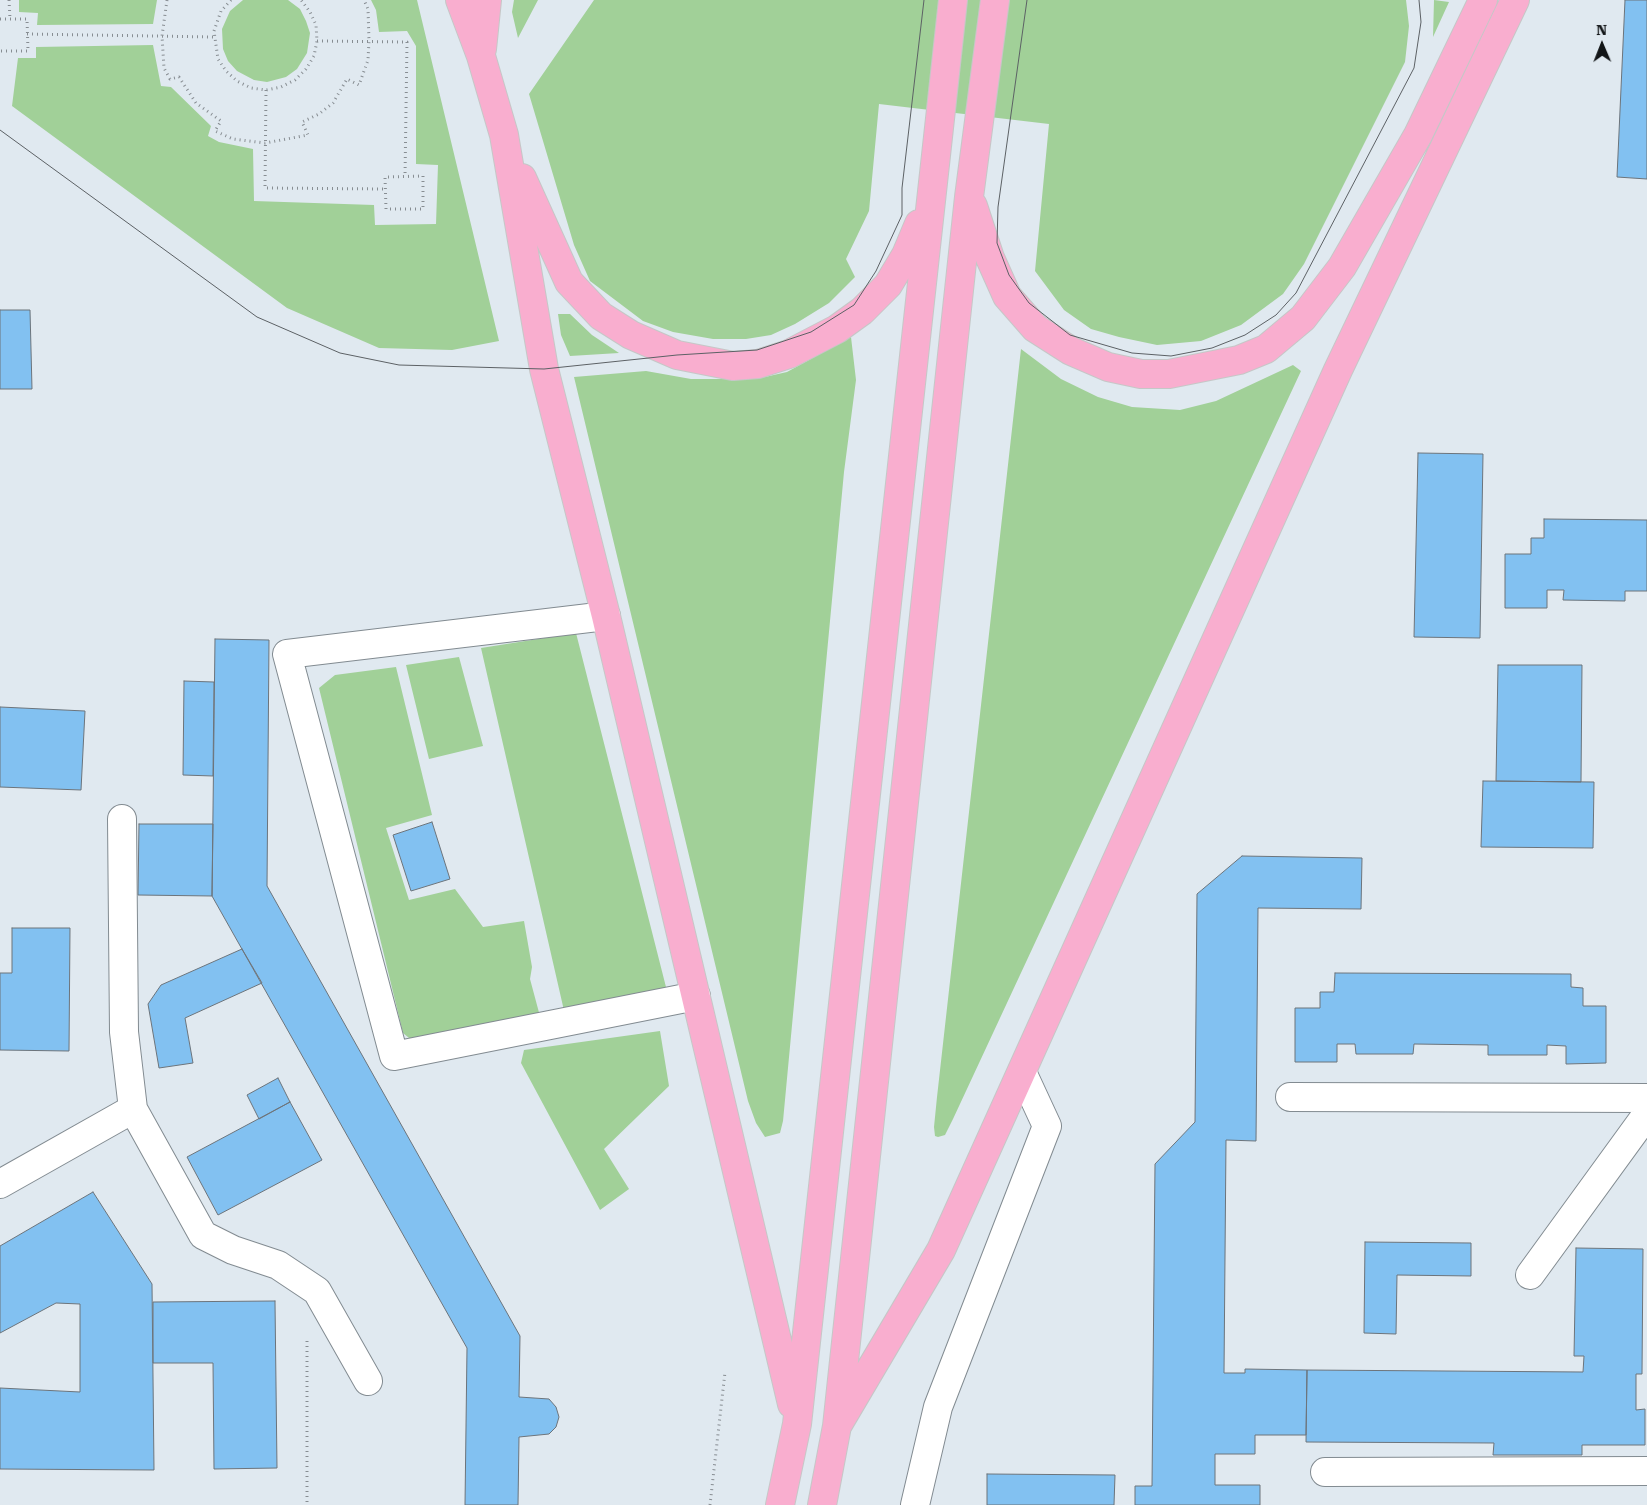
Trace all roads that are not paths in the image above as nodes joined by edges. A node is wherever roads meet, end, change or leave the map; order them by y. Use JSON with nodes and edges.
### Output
{"nodes":[{"id":1,"x":460,"y":0,"type":"edge"},
{"id":2,"x":487,"y":0,"type":"edge"},
{"id":3,"x":953,"y":0,"type":"edge"},
{"id":4,"x":995,"y":0,"type":"edge"},
{"id":5,"x":1483,"y":0,"type":"edge"},
{"id":6,"x":1515,"y":0,"type":"edge"},
{"id":7,"x":481,"y":56,"type":"junction"},
{"id":8,"x":504,"y":135,"type":"junction"},
{"id":9,"x":931,"y":194,"type":"junction"},
{"id":10,"x":970,"y":197,"type":"junction"},
{"id":11,"x":606,"y":616,"type":"junction"},
{"id":12,"x":122,"y":819,"type":"dead end"},
{"id":13,"x":696,"y":996,"type":"junction"},
{"id":14,"x":1022,"y":1072,"type":"junction"},
{"id":15,"x":1290,"y":1097,"type":"dead end"},
{"id":16,"x":1647,"y":1098,"type":"edge"},
{"id":17,"x":133,"y":1109,"type":"junction"},
{"id":18,"x":1647,"y":1114,"type":"edge"},
{"id":19,"x":0,"y":1184,"type":"edge"},
{"id":20,"x":1530,"y":1275,"type":"dead end"},
{"id":21,"x":368,"y":1381,"type":"dead end"},
{"id":22,"x":797,"y":1424,"type":"junction"},
{"id":23,"x":837,"y":1426,"type":"junction"},
{"id":24,"x":1647,"y":1471,"type":"edge"},
{"id":25,"x":1325,"y":1472,"type":"dead end"},
{"id":26,"x":780,"y":1505,"type":"edge"},
{"id":27,"x":822,"y":1505,"type":"edge"},
{"id":28,"x":915,"y":1505,"type":"edge"}],
"edges":[{"from":1,"to":7,"type":"highway"},
{"from":2,"to":7,"type":"highway"},
{"from":3,"to":9,"type":"highway"},
{"from":4,"to":10,"type":"highway"},
{"from":5,"to":10,"type":"highway"},
{"from":6,"to":14,"type":"highway"},
{"from":7,"to":8,"type":"highway"},
{"from":8,"to":9,"type":"highway"},
{"from":8,"to":11,"type":"highway"},
{"from":9,"to":22,"type":"highway"},
{"from":10,"to":23,"type":"highway"},
{"from":11,"to":13,"type":"highway"},
{"from":11,"to":13,"type":"street"},
{"from":12,"to":17,"type":"street"},
{"from":13,"to":22,"type":"highway"},
{"from":14,"to":23,"type":"highway"},
{"from":14,"to":28,"type":"street"},
{"from":15,"to":16,"type":"street"},
{"from":17,"to":19,"type":"street"},
{"from":17,"to":21,"type":"street"},
{"from":18,"to":20,"type":"street"},
{"from":22,"to":26,"type":"highway"},
{"from":23,"to":27,"type":"highway"},
{"from":24,"to":25,"type":"street"}]}
